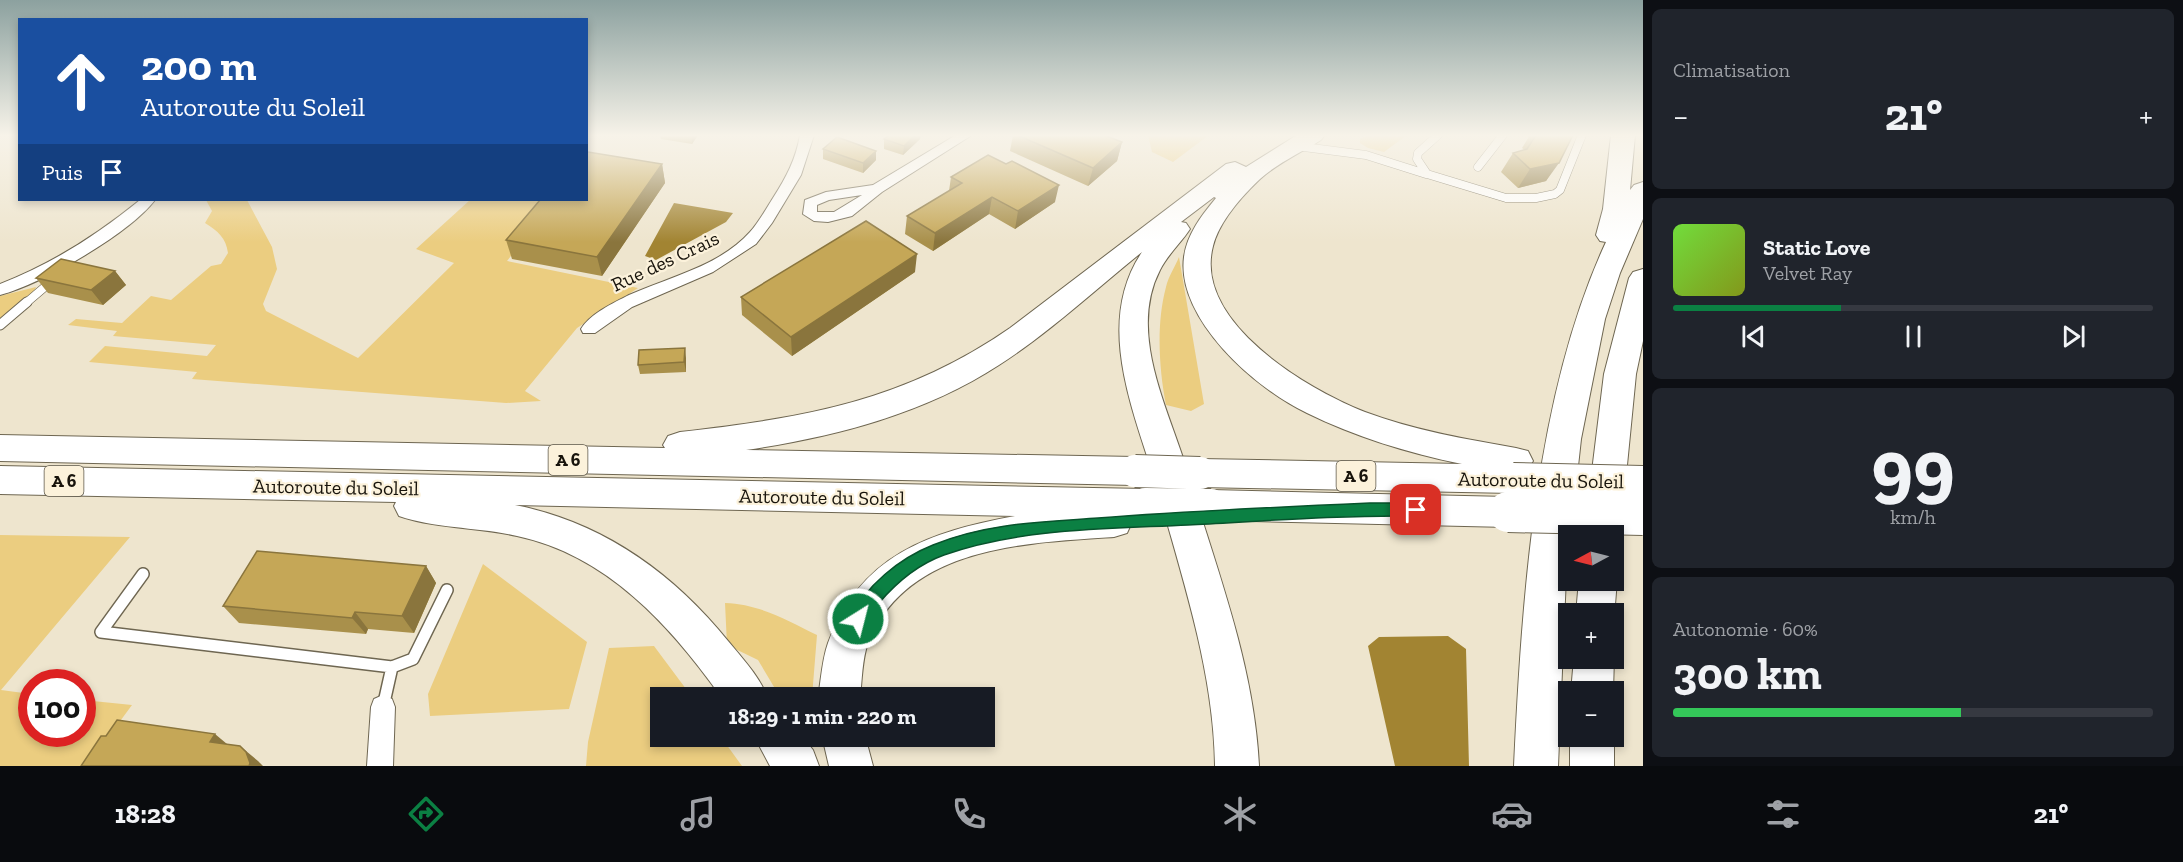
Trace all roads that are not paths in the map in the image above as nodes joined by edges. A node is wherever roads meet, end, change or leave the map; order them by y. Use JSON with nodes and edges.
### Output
{"nodes":[{"id":1,"x":1245,"y":170,"type":"edge"},
{"id":2,"x":797,"y":171,"type":"edge"},
{"id":3,"x":901,"y":171,"type":"edge"},
{"id":4,"x":1244,"y":171,"type":"edge"},
{"id":5,"x":1244,"y":171,"type":"edge"},
{"id":6,"x":1417,"y":171,"type":"edge"},
{"id":7,"x":1425,"y":171,"type":"edge"},
{"id":8,"x":1568,"y":171,"type":"edge"},
{"id":9,"x":1620,"y":171,"type":"edge"},
{"id":10,"x":1427,"y":174,"type":"junction"},
{"id":11,"x":877,"y":189,"type":"dead end"},
{"id":12,"x":1643,"y":190,"type":"edge"},
{"id":13,"x":147,"y":201,"type":"edge"},
{"id":14,"x":69,"y":260,"type":"junction"},
{"id":15,"x":1606,"y":273,"type":"junction"},
{"id":16,"x":1643,"y":278,"type":"edge"},
{"id":17,"x":0,"y":290,"type":"edge"},
{"id":18,"x":0,"y":326,"type":"edge"},
{"id":19,"x":589,"y":329,"type":"dead end"},
{"id":20,"x":0,"y":448,"type":"edge"},
{"id":21,"x":549,"y":459,"type":"junction"},
{"id":22,"x":0,"y":480,"type":"edge"},
{"id":23,"x":1643,"y":482,"type":"edge"},
{"id":24,"x":1512,"y":484,"type":"junction"},
{"id":25,"x":311,"y":486,"type":"junction"},
{"id":26,"x":1147,"y":512,"type":"junction"},
{"id":27,"x":1643,"y":515,"type":"edge"},
{"id":28,"x":1603,"y":525,"type":"edge"},
{"id":29,"x":143,"y":574,"type":"dead end"},
{"id":30,"x":447,"y":590,"type":"dead end"},
{"id":31,"x":392,"y":667,"type":"junction"},
{"id":32,"x":739,"y":687,"type":"edge"},
{"id":33,"x":840,"y":687,"type":"edge"},
{"id":34,"x":383,"y":707,"type":"joint"},
{"id":35,"x":783,"y":747,"type":"edge"},
{"id":36,"x":846,"y":747,"type":"edge"},
{"id":37,"x":1592,"y":747,"type":"edge"},
{"id":38,"x":380,"y":766,"type":"edge"},
{"id":39,"x":797,"y":766,"type":"edge"},
{"id":40,"x":851,"y":766,"type":"edge"},
{"id":41,"x":1237,"y":766,"type":"edge"},
{"id":42,"x":1536,"y":766,"type":"edge"},
{"id":43,"x":1592,"y":766,"type":"edge"}],
"edges":[{"from":1,"to":24,"type":"highway"},
{"from":2,"to":19,"type":"street","name":"Rue des Crais"},
{"from":3,"to":11,"type":"street"},
{"from":4,"to":41,"type":"highway"},
{"from":5,"to":21,"type":"highway"},
{"from":6,"to":10,"type":"lane"},
{"from":7,"to":10,"type":"lane"},
{"from":8,"to":10,"type":"lane"},
{"from":9,"to":15,"type":"highway"},
{"from":12,"to":15,"type":"highway"},
{"from":13,"to":14,"type":"street"},
{"from":14,"to":17,"type":"street"},
{"from":14,"to":18,"type":"lane"},
{"from":15,"to":42,"type":"highway"},
{"from":16,"to":28,"type":"highway"},
{"from":20,"to":21,"type":"highway","name":"Autoroute du Soleil","number":"A 6"},
{"from":21,"to":24,"type":"highway","name":"Autoroute du Soleil","number":"A 6","bridge":true},
{"from":22,"to":25,"type":"highway","name":"Autoroute du Soleil","number":"A 6"},
{"from":23,"to":24,"type":"highway","name":"Autoroute du Soleil","number":"A 6","bridge":true},
{"from":24,"to":26,"type":"highway","name":"Autoroute du Soleil","number":"A 6"},
{"from":24,"to":27,"type":"highway","name":"Autoroute du Soleil","number":"A 6","bridge":true},
{"from":25,"to":26,"type":"highway","name":"Autoroute du Soleil","number":"A 6"},
{"from":25,"to":32,"type":"highway"},
{"from":26,"to":33,"type":"highway"},
{"from":29,"to":31,"type":"lane"},
{"from":30,"to":31,"type":"lane"},
{"from":31,"to":34,"type":"lane"},
{"from":34,"to":38,"type":"street"},
{"from":35,"to":39,"type":"highway"},
{"from":36,"to":40,"type":"highway"},
{"from":37,"to":43,"type":"highway"}]}
